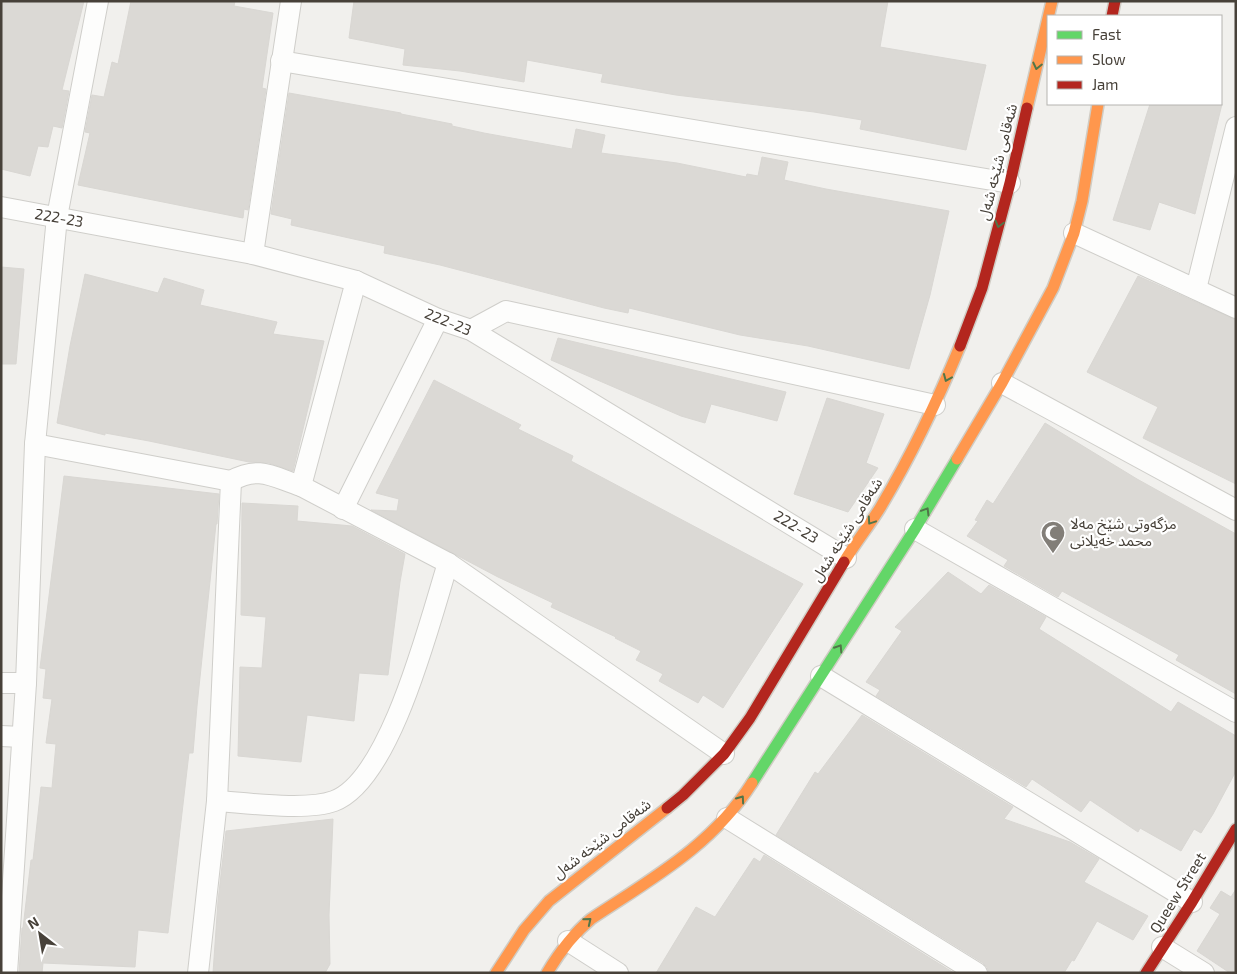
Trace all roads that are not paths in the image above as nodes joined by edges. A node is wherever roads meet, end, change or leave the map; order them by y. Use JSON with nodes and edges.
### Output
{"nodes":[{"id":1,"x":98,"y":1,"type":"edge"},
{"id":2,"x":291,"y":1,"type":"edge"},
{"id":3,"x":1052,"y":1,"type":"edge"},
{"id":4,"x":1115,"y":1,"type":"edge"},
{"id":5,"x":1049,"y":15,"type":"edge"},
{"id":6,"x":1112,"y":15,"type":"edge"},
{"id":7,"x":1047,"y":23,"type":"edge"},
{"id":8,"x":281,"y":62,"type":"junction"},
{"id":9,"x":1098,"y":105,"type":"edge"},
{"id":10,"x":1236,"y":127,"type":"edge"},
{"id":11,"x":1010,"y":183,"type":"junction"},
{"id":12,"x":1,"y":207,"type":"edge"},
{"id":13,"x":57,"y":217,"type":"junction"},
{"id":14,"x":1074,"y":232,"type":"junction"},
{"id":15,"x":253,"y":254,"type":"junction"},
{"id":16,"x":356,"y":281,"type":"junction"},
{"id":17,"x":1196,"y":289,"type":"junction"},
{"id":18,"x":1236,"y":308,"type":"edge"},
{"id":19,"x":438,"y":319,"type":"junction"},
{"id":20,"x":471,"y":330,"type":"junction"},
{"id":21,"x":1002,"y":383,"type":"junction"},
{"id":22,"x":935,"y":404,"type":"junction"},
{"id":23,"x":35,"y":444,"type":"junction"},
{"id":24,"x":231,"y":481,"type":"junction"},
{"id":25,"x":301,"y":486,"type":"junction"},
{"id":26,"x":343,"y":509,"type":"junction"},
{"id":27,"x":1236,"y":510,"type":"edge"},
{"id":28,"x":915,"y":529,"type":"junction"},
{"id":29,"x":846,"y":558,"type":"junction"},
{"id":30,"x":448,"y":564,"type":"junction"},
{"id":31,"x":821,"y":676,"type":"junction"},
{"id":32,"x":1,"y":683,"type":"edge"},
{"id":33,"x":26,"y":683,"type":"junction"},
{"id":34,"x":1236,"y":712,"type":"edge"},
{"id":35,"x":1,"y":736,"type":"edge"},
{"id":36,"x":22,"y":737,"type":"junction"},
{"id":37,"x":724,"y":754,"type":"junction"},
{"id":38,"x":216,"y":801,"type":"junction"},
{"id":39,"x":727,"y":818,"type":"junction"},
{"id":40,"x":1236,"y":829,"type":"edge"},
{"id":41,"x":1192,"y":902,"type":"junction"},
{"id":42,"x":568,"y":941,"type":"junction"},
{"id":43,"x":1162,"y":947,"type":"junction"},
{"id":44,"x":7,"y":973,"type":"edge"},
{"id":45,"x":198,"y":973,"type":"edge"},
{"id":46,"x":496,"y":973,"type":"edge"},
{"id":47,"x":547,"y":973,"type":"edge"},
{"id":48,"x":618,"y":973,"type":"edge"},
{"id":49,"x":977,"y":973,"type":"edge"},
{"id":50,"x":1146,"y":973,"type":"edge"},
{"id":51,"x":1204,"y":973,"type":"edge"}],
"edges":[{"from":1,"to":13,"type":"street"},
{"from":2,"to":8,"type":"street"},
{"from":3,"to":5,"type":"street","name":"شەقامی شێخه‌ شه‌ل","one_way":true},
{"from":4,"to":6,"type":"street"},
{"from":7,"to":11,"type":"street","name":"شەقامی شێخه‌ شه‌ل","one_way":true},
{"from":8,"to":11,"type":"street"},
{"from":8,"to":15,"type":"street"},
{"from":9,"to":14,"type":"street"},
{"from":10,"to":17,"type":"street"},
{"from":11,"to":22,"type":"street","name":"شەقامی شێخه‌ شه‌ل","one_way":true},
{"from":12,"to":13,"type":"street","name":"222-23"},
{"from":13,"to":15,"type":"street","name":"222-23"},
{"from":13,"to":23,"type":"street"},
{"from":14,"to":17,"type":"street"},
{"from":14,"to":21,"type":"street"},
{"from":15,"to":16,"type":"street","name":"222-23"},
{"from":16,"to":19,"type":"street","name":"222-23"},
{"from":16,"to":25,"type":"street"},
{"from":17,"to":18,"type":"street"},
{"from":19,"to":20,"type":"street","name":"222-23"},
{"from":19,"to":26,"type":"street"},
{"from":20,"to":22,"type":"street"},
{"from":20,"to":29,"type":"street","name":"222-23"},
{"from":21,"to":27,"type":"street"},
{"from":28,"to":21,"type":"street","one_way":true},
{"from":22,"to":29,"type":"street","name":"شەقامی شێخه‌ شه‌ل","one_way":true},
{"from":23,"to":24,"type":"street"},
{"from":23,"to":33,"type":"street"},
{"from":24,"to":25,"type":"street"},
{"from":24,"to":38,"type":"street"},
{"from":25,"to":26,"type":"street"},
{"from":26,"to":30,"type":"street"},
{"from":31,"to":28,"type":"street","one_way":true},
{"from":28,"to":34,"type":"street"},
{"from":29,"to":37,"type":"street","name":"شەقامی شێخه‌ شه‌ل"},
{"from":30,"to":37,"type":"street"},
{"from":30,"to":38,"type":"street"},
{"from":39,"to":31,"type":"street","one_way":true},
{"from":31,"to":41,"type":"street"},
{"from":32,"to":33,"type":"street"},
{"from":33,"to":36,"type":"street"},
{"from":35,"to":36,"type":"street"},
{"from":36,"to":44,"type":"street"},
{"from":37,"to":46,"type":"street","name":"شەقامی شێخه‌ شه‌ل"},
{"from":38,"to":45,"type":"street"},
{"from":42,"to":39,"type":"street","one_way":true},
{"from":39,"to":49,"type":"street"},
{"from":40,"to":41,"type":"street","name":"Queew Street"},
{"from":41,"to":43,"type":"street","name":"Queew Street"},
{"from":42,"to":47,"type":"street"},
{"from":42,"to":48,"type":"street"},
{"from":43,"to":50,"type":"street","name":"Queew Street"},
{"from":43,"to":51,"type":"street"}]}
